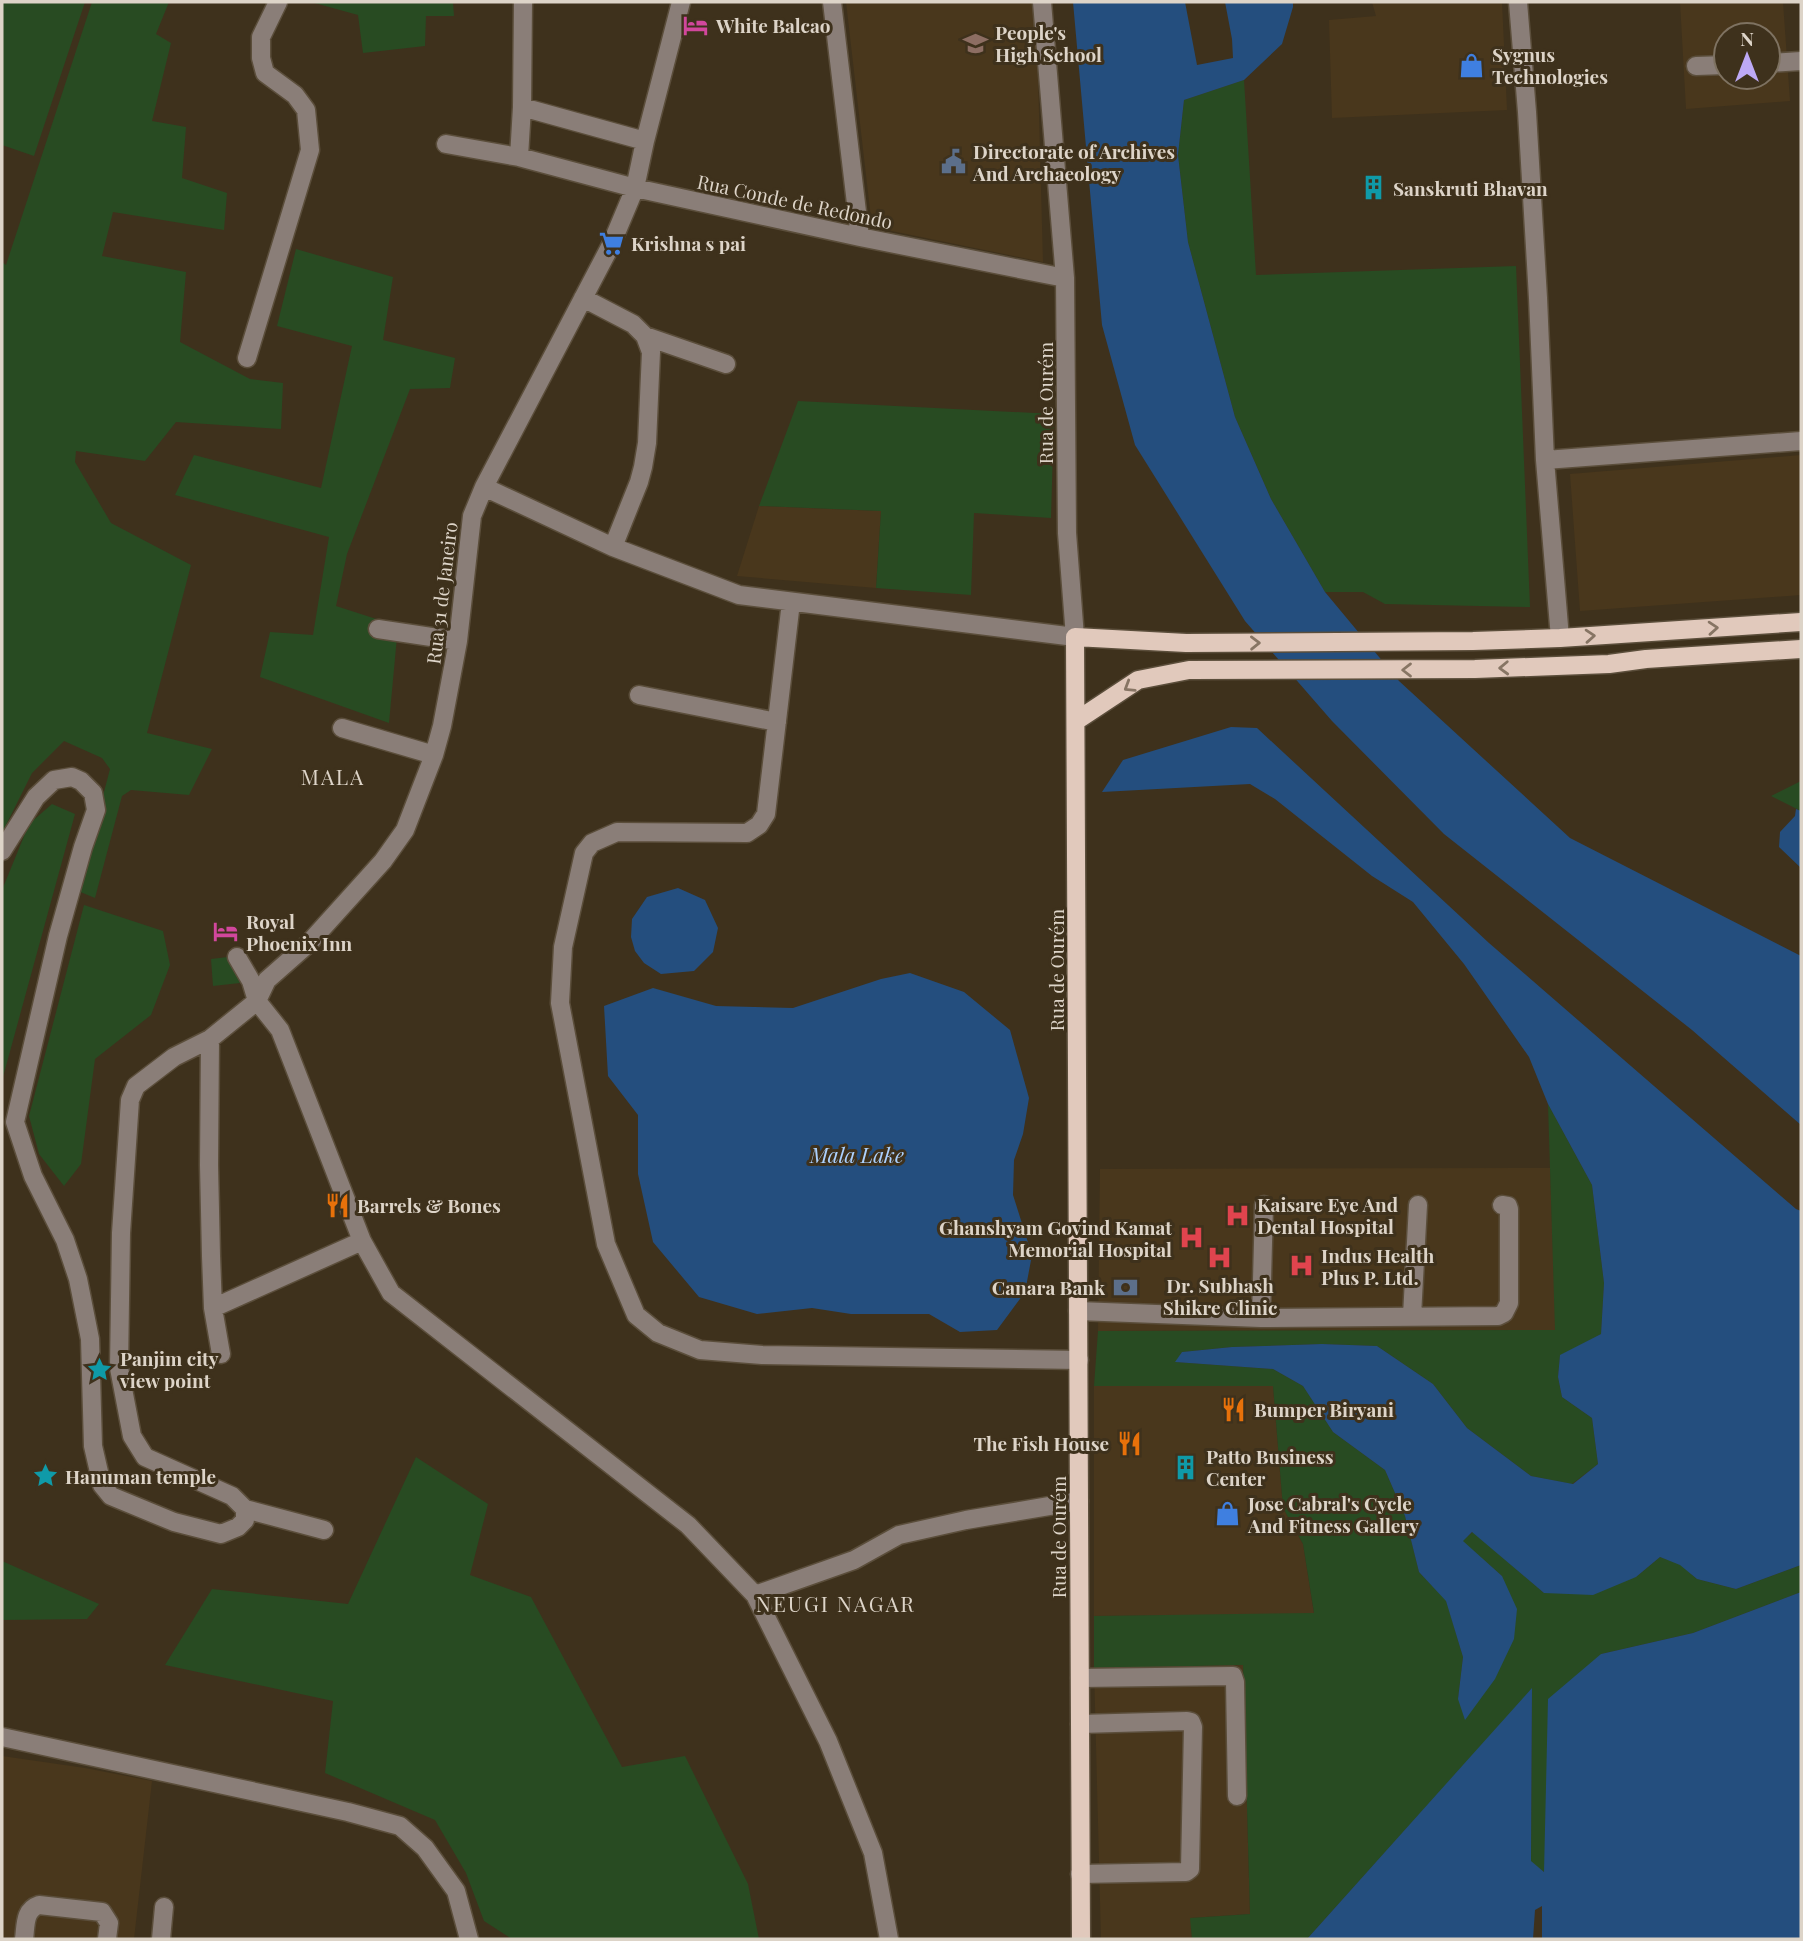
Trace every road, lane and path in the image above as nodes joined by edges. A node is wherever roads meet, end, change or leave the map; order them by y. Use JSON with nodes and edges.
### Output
{"nodes":[{"id":1,"x":278,"y":2,"type":"edge"},
{"id":2,"x":523,"y":2,"type":"edge"},
{"id":3,"x":681,"y":2,"type":"edge"},
{"id":4,"x":832,"y":2,"type":"edge"},
{"id":5,"x":1042,"y":2,"type":"edge"},
{"id":6,"x":1518,"y":2,"type":"edge"},
{"id":7,"x":1801,"y":61,"type":"edge"},
{"id":8,"x":1782,"y":62,"type":"edge"},
{"id":9,"x":1712,"y":65,"type":"edge"},
{"id":10,"x":1696,"y":66,"type":"dead end"},
{"id":11,"x":522,"y":107,"type":"junction"},
{"id":12,"x":645,"y":141,"type":"junction"},
{"id":13,"x":446,"y":144,"type":"dead end"},
{"id":14,"x":519,"y":157,"type":"junction"},
{"id":15,"x":635,"y":188,"type":"junction"},
{"id":16,"x":860,"y":237,"type":"junction"},
{"id":17,"x":1065,"y":278,"type":"junction"},
{"id":18,"x":583,"y":299,"type":"junction"},
{"id":19,"x":646,"y":336,"type":"junction"},
{"id":20,"x":247,"y":358,"type":"dead end"},
{"id":21,"x":726,"y":364,"type":"dead end"},
{"id":22,"x":1801,"y":441,"type":"edge"},
{"id":23,"x":1545,"y":460,"type":"junction"},
{"id":24,"x":484,"y":487,"type":"junction"},
{"id":25,"x":613,"y":547,"type":"junction"},
{"id":26,"x":791,"y":602,"type":"junction"},
{"id":27,"x":1801,"y":622,"type":"edge"},
{"id":28,"x":378,"y":629,"type":"dead end"},
{"id":29,"x":1645,"y":633,"type":"junction"},
{"id":30,"x":1075,"y":637,"type":"junction"},
{"id":31,"x":1560,"y":638,"type":"junction"},
{"id":32,"x":458,"y":641,"type":"junction"},
{"id":33,"x":1801,"y":649,"type":"edge"},
{"id":34,"x":1646,"y":659,"type":"junction"},
{"id":35,"x":639,"y":695,"type":"dead end"},
{"id":36,"x":1076,"y":721,"type":"junction"},
{"id":37,"x":777,"y":722,"type":"junction"},
{"id":38,"x":342,"y":728,"type":"dead end"},
{"id":39,"x":434,"y":755,"type":"junction"},
{"id":40,"x":2,"y":851,"type":"edge"},
{"id":41,"x":237,"y":957,"type":"dead end"},
{"id":42,"x":257,"y":1002,"type":"junction"},
{"id":43,"x":210,"y":1039,"type":"junction"},
{"id":44,"x":1264,"y":1205,"type":"dead end"},
{"id":45,"x":1418,"y":1205,"type":"dead end"},
{"id":46,"x":1502,"y":1205,"type":"dead end"},
{"id":47,"x":362,"y":1241,"type":"junction"},
{"id":48,"x":213,"y":1308,"type":"junction"},
{"id":49,"x":1078,"y":1311,"type":"junction"},
{"id":50,"x":1412,"y":1316,"type":"junction"},
{"id":51,"x":1261,"y":1318,"type":"junction"},
{"id":52,"x":221,"y":1354,"type":"dead end"},
{"id":53,"x":1079,"y":1360,"type":"junction"},
{"id":54,"x":1079,"y":1501,"type":"junction"},
{"id":55,"x":246,"y":1508,"type":"junction"},
{"id":56,"x":324,"y":1530,"type":"dead end"},
{"id":57,"x":755,"y":1595,"type":"junction"},
{"id":58,"x":1080,"y":1678,"type":"junction"},
{"id":59,"x":1080,"y":1724,"type":"junction"},
{"id":60,"x":2,"y":1737,"type":"edge"},
{"id":61,"x":1237,"y":1796,"type":"dead end"},
{"id":62,"x":1080,"y":1874,"type":"junction"},
{"id":63,"x":164,"y":1907,"type":"dead end"},
{"id":64,"x":24,"y":1939,"type":"edge"},
{"id":65,"x":107,"y":1939,"type":"edge"},
{"id":66,"x":161,"y":1939,"type":"edge"},
{"id":67,"x":469,"y":1939,"type":"edge"},
{"id":68,"x":889,"y":1939,"type":"edge"},
{"id":69,"x":1081,"y":1939,"type":"edge"}],
"edges":[{"from":1,"to":20,"type":"street"},
{"from":2,"to":11,"type":"street"},
{"from":3,"to":12,"type":"street","name":"Rua 31 de Janeiro"},
{"from":4,"to":16,"type":"street"},
{"from":5,"to":17,"type":"street","name":"Rua de Ourém"},
{"from":6,"to":23,"type":"street"},
{"from":7,"to":8,"type":"street"},
{"from":9,"to":10,"type":"street"},
{"from":11,"to":12,"type":"street"},
{"from":11,"to":14,"type":"street"},
{"from":12,"to":15,"type":"street","name":"Rua 31 de Janeiro"},
{"from":13,"to":14,"type":"street","name":"Rua Conde de Redondo"},
{"from":14,"to":15,"type":"street","name":"Rua Conde de Redondo"},
{"from":15,"to":16,"type":"street","name":"Rua Conde de Redondo"},
{"from":15,"to":18,"type":"street","name":"Rua 31 de Janeiro"},
{"from":16,"to":17,"type":"street","name":"Rua Conde de Redondo"},
{"from":17,"to":30,"type":"street","name":"Rua de Ourém"},
{"from":18,"to":19,"type":"street"},
{"from":18,"to":24,"type":"street","name":"Rua 31 de Janeiro"},
{"from":19,"to":21,"type":"street"},
{"from":19,"to":25,"type":"street"},
{"from":22,"to":23,"type":"street"},
{"from":23,"to":31,"type":"street"},
{"from":24,"to":25,"type":"street"},
{"from":24,"to":32,"type":"street","name":"Rua 31 de Janeiro"},
{"from":25,"to":26,"type":"street"},
{"from":26,"to":30,"type":"street"},
{"from":26,"to":37,"type":"street"},
{"from":29,"to":27,"type":"main road","one_way":true},
{"from":28,"to":32,"type":"street"},
{"from":31,"to":29,"type":"main road","one_way":true},
{"from":29,"to":34,"type":"main road"},
{"from":30,"to":31,"type":"main road","one_way":true},
{"from":30,"to":36,"type":"main road","name":"Rua de Ourém"},
{"from":32,"to":39,"type":"street","name":"Rua 31 de Janeiro"},
{"from":33,"to":34,"type":"main road"},
{"from":34,"to":36,"type":"main road","one_way":true},
{"from":35,"to":37,"type":"street"},
{"from":36,"to":49,"type":"main road","name":"Rua de Ourém"},
{"from":37,"to":53,"type":"street"},
{"from":38,"to":39,"type":"street"},
{"from":39,"to":42,"type":"street","name":"Rua 31 de Janeiro"},
{"from":40,"to":55,"type":"street"},
{"from":41,"to":42,"type":"street"},
{"from":42,"to":43,"type":"street","name":"Rua 31 de Janeiro"},
{"from":42,"to":47,"type":"street"},
{"from":43,"to":48,"type":"street"},
{"from":43,"to":55,"type":"street","name":"Rua 31 de Janeiro"},
{"from":44,"to":51,"type":"street"},
{"from":45,"to":50,"type":"street"},
{"from":46,"to":50,"type":"street"},
{"from":47,"to":48,"type":"street"},
{"from":47,"to":57,"type":"street"},
{"from":48,"to":52,"type":"street"},
{"from":49,"to":51,"type":"street"},
{"from":49,"to":53,"type":"main road","name":"Rua de Ourém"},
{"from":50,"to":51,"type":"street"},
{"from":53,"to":54,"type":"main road","name":"Rua de Ourém"},
{"from":54,"to":57,"type":"street"},
{"from":54,"to":58,"type":"main road","name":"Rua de Ourém"},
{"from":55,"to":56,"type":"street","name":"Rua 31 de Janeiro"},
{"from":57,"to":68,"type":"street"},
{"from":58,"to":59,"type":"main road","name":"Rua de Ourém"},
{"from":58,"to":61,"type":"street"},
{"from":59,"to":62,"type":"main road","name":"Rua de Ourém"},
{"from":59,"to":62,"type":"street"},
{"from":60,"to":67,"type":"street"},
{"from":62,"to":69,"type":"main road","name":"Rua de Ourém"},
{"from":63,"to":66,"type":"street"},
{"from":64,"to":65,"type":"street"}]}
